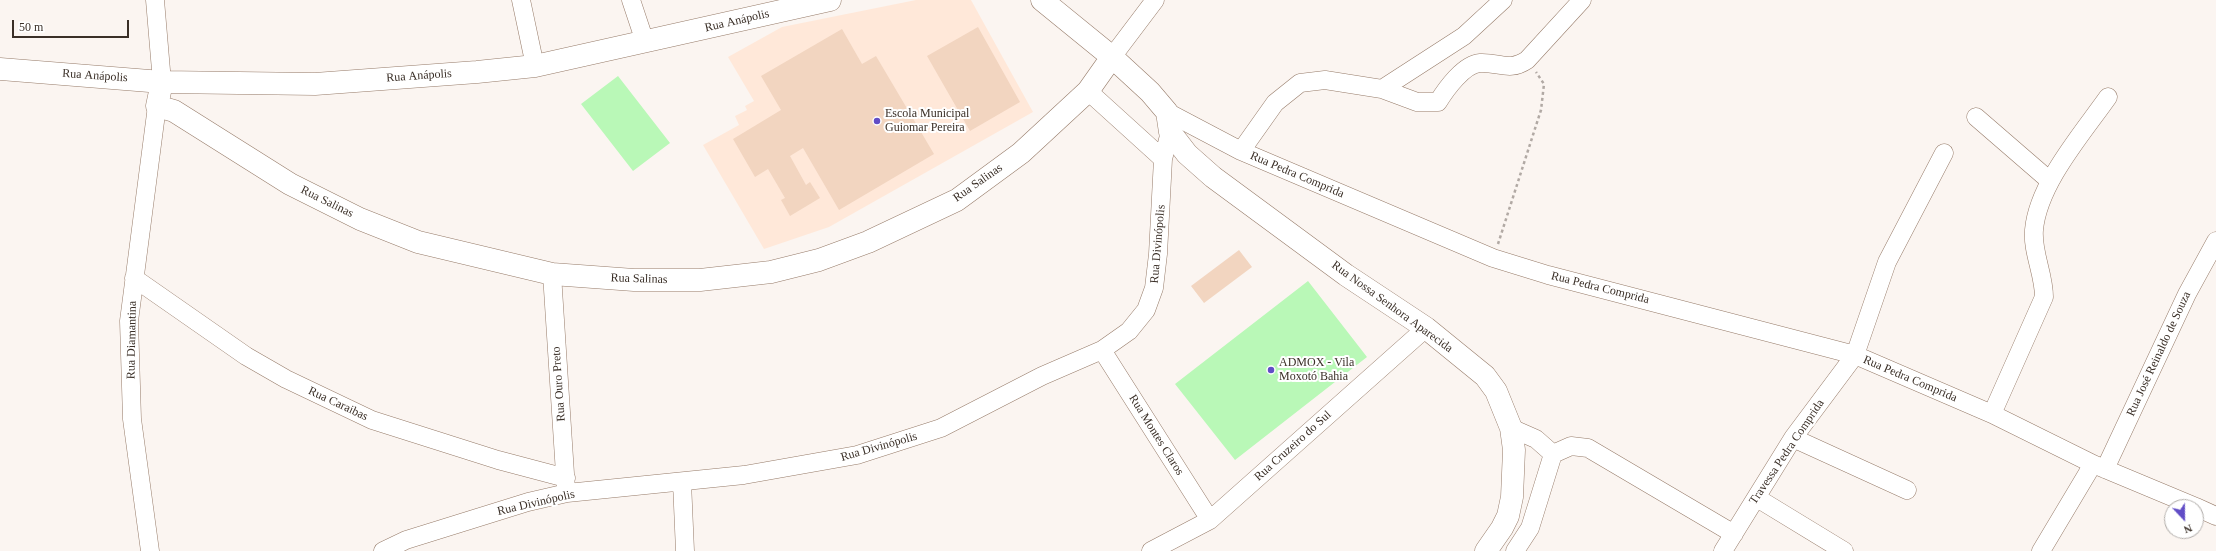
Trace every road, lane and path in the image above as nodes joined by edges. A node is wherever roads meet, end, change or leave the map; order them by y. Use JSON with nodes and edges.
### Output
{"nodes":[{"id":1,"x":155,"y":0,"type":"edge"},
{"id":2,"x":521,"y":0,"type":"edge"},
{"id":3,"x":632,"y":0,"type":"edge"},
{"id":4,"x":830,"y":0,"type":"edge"},
{"id":5,"x":1042,"y":0,"type":"edge"},
{"id":6,"x":1155,"y":0,"type":"edge"},
{"id":7,"x":1503,"y":0,"type":"edge"},
{"id":8,"x":1582,"y":0,"type":"edge"},
{"id":9,"x":774,"y":6,"type":"edge"},
{"id":10,"x":645,"y":42,"type":"junction"},
{"id":11,"x":1112,"y":58,"type":"junction"},
{"id":12,"x":1527,"y":60,"type":"junction"},
{"id":13,"x":535,"y":66,"type":"junction"},
{"id":14,"x":0,"y":69,"type":"edge"},
{"id":15,"x":162,"y":82,"type":"junction"},
{"id":16,"x":1382,"y":89,"type":"junction"},
{"id":17,"x":1088,"y":90,"type":"junction"},
{"id":18,"x":2108,"y":97,"type":"dead end"},
{"id":19,"x":157,"y":106,"type":"junction"},
{"id":20,"x":1976,"y":117,"type":"dead end"},
{"id":21,"x":1169,"y":122,"type":"junction"},
{"id":22,"x":1241,"y":151,"type":"junction"},
{"id":23,"x":1944,"y":153,"type":"dead end"},
{"id":24,"x":1163,"y":159,"type":"junction"},
{"id":25,"x":2050,"y":181,"type":"junction"},
{"id":26,"x":2216,"y":241,"type":"edge"},
{"id":27,"x":1493,"y":258,"type":"junction"},
{"id":28,"x":552,"y":274,"type":"junction"},
{"id":29,"x":134,"y":278,"type":"junction"},
{"id":30,"x":1426,"y":328,"type":"junction"},
{"id":31,"x":1102,"y":350,"type":"junction"},
{"id":32,"x":1855,"y":354,"type":"junction"},
{"id":33,"x":1992,"y":414,"type":"junction"},
{"id":34,"x":1511,"y":428,"type":"junction"},
{"id":35,"x":1793,"y":438,"type":"junction"},
{"id":36,"x":1553,"y":454,"type":"junction"},
{"id":37,"x":2099,"y":466,"type":"junction"},
{"id":38,"x":682,"y":482,"type":"junction"},
{"id":39,"x":566,"y":486,"type":"junction"},
{"id":40,"x":1907,"y":490,"type":"dead end"},
{"id":41,"x":1757,"y":498,"type":"junction"},
{"id":42,"x":2177,"y":499,"type":"edge"},
{"id":43,"x":2204,"y":511,"type":"edge"},
{"id":44,"x":2216,"y":516,"type":"edge"},
{"id":45,"x":1210,"y":520,"type":"junction"},
{"id":46,"x":1734,"y":534,"type":"junction"},
{"id":47,"x":150,"y":551,"type":"edge"},
{"id":48,"x":383,"y":551,"type":"edge"},
{"id":49,"x":685,"y":551,"type":"edge"},
{"id":50,"x":1151,"y":551,"type":"edge"},
{"id":51,"x":1486,"y":551,"type":"edge"},
{"id":52,"x":1515,"y":551,"type":"edge"},
{"id":53,"x":1723,"y":551,"type":"edge"},
{"id":54,"x":1844,"y":551,"type":"edge"},
{"id":55,"x":2041,"y":551,"type":"edge"}],
"edges":[{"from":1,"to":15,"type":"street"},
{"from":2,"to":13,"type":"street"},
{"from":3,"to":10,"type":"street"},
{"from":4,"to":9,"type":"street","name":"Rua Anápolis"},
{"from":5,"to":11,"type":"street","name":"Rua Pedra Comprida"},
{"from":6,"to":11,"type":"street"},
{"from":7,"to":16,"type":"street"},
{"from":8,"to":12,"type":"street"},
{"from":9,"to":10,"type":"street","name":"Rua Anápolis"},
{"from":10,"to":13,"type":"street","name":"Rua Anápolis"},
{"from":11,"to":17,"type":"street","name":"Rua Salinas"},
{"from":11,"to":21,"type":"street","name":"Rua Pedra Comprida"},
{"from":12,"to":16,"type":"street"},
{"from":12,"to":27,"type":"path"},
{"from":13,"to":15,"type":"street","name":"Rua Anápolis"},
{"from":14,"to":15,"type":"street","name":"Rua Anápolis"},
{"from":15,"to":19,"type":"street"},
{"from":16,"to":22,"type":"street"},
{"from":17,"to":24,"type":"street"},
{"from":17,"to":28,"type":"street","name":"Rua Salinas"},
{"from":18,"to":25,"type":"street"},
{"from":19,"to":28,"type":"street","name":"Rua Salinas"},
{"from":19,"to":29,"type":"street","name":"Rua Diamantina"},
{"from":20,"to":25,"type":"street"},
{"from":21,"to":22,"type":"street","name":"Rua Pedra Comprida"},
{"from":21,"to":24,"type":"street","name":"Rua Divinópolis"},
{"from":21,"to":30,"type":"street","name":"Rua Nossa Senhora Aparecida"},
{"from":22,"to":27,"type":"street","name":"Rua Pedra Comprida"},
{"from":23,"to":32,"type":"street","name":"Travessa Pedra Comprida"},
{"from":24,"to":31,"type":"street","name":"Rua Divinópolis"},
{"from":25,"to":33,"type":"street"},
{"from":26,"to":37,"type":"street","name":"Rua José Reinaldo de Souza"},
{"from":27,"to":32,"type":"street","name":"Rua Pedra Comprida"},
{"from":28,"to":39,"type":"street","name":"Rua Ouro Preto"},
{"from":29,"to":39,"type":"street","name":"Rua Caraibas"},
{"from":29,"to":47,"type":"street","name":"Rua Diamantina"},
{"from":30,"to":34,"type":"street","name":"Rua Nossa Senhora Aparecida"},
{"from":30,"to":45,"type":"street","name":"Rua Cruzeiro do Sul"},
{"from":31,"to":38,"type":"street","name":"Rua Divinópolis"},
{"from":31,"to":45,"type":"street","name":"Rua Montes Claros"},
{"from":32,"to":33,"type":"street","name":"Rua Pedra Comprida"},
{"from":32,"to":35,"type":"street","name":"Travessa Pedra Comprida"},
{"from":33,"to":37,"type":"street","name":"Rua Pedra Comprida"},
{"from":34,"to":36,"type":"street"},
{"from":34,"to":51,"type":"street","name":"Rua Nossa Senhora Aparecida"},
{"from":35,"to":40,"type":"street"},
{"from":35,"to":41,"type":"street","name":"Travessa Pedra Comprida"},
{"from":36,"to":46,"type":"street"},
{"from":36,"to":52,"type":"street"},
{"from":37,"to":42,"type":"street","name":"Rua Pedra Comprida"},
{"from":37,"to":55,"type":"street","name":"Rua José Reinaldo de Souza"},
{"from":38,"to":39,"type":"street","name":"Rua Divinópolis"},
{"from":38,"to":49,"type":"street"},
{"from":39,"to":48,"type":"street","name":"Rua Divinópolis"},
{"from":41,"to":46,"type":"street","name":"Travessa Pedra Comprida"},
{"from":41,"to":54,"type":"street"},
{"from":43,"to":44,"type":"street","name":"Rua Pedra Comprida"},
{"from":45,"to":50,"type":"street","name":"Rua Cruzeiro do Sul"},
{"from":46,"to":53,"type":"street","name":"Travessa Pedra Comprida"}]}
